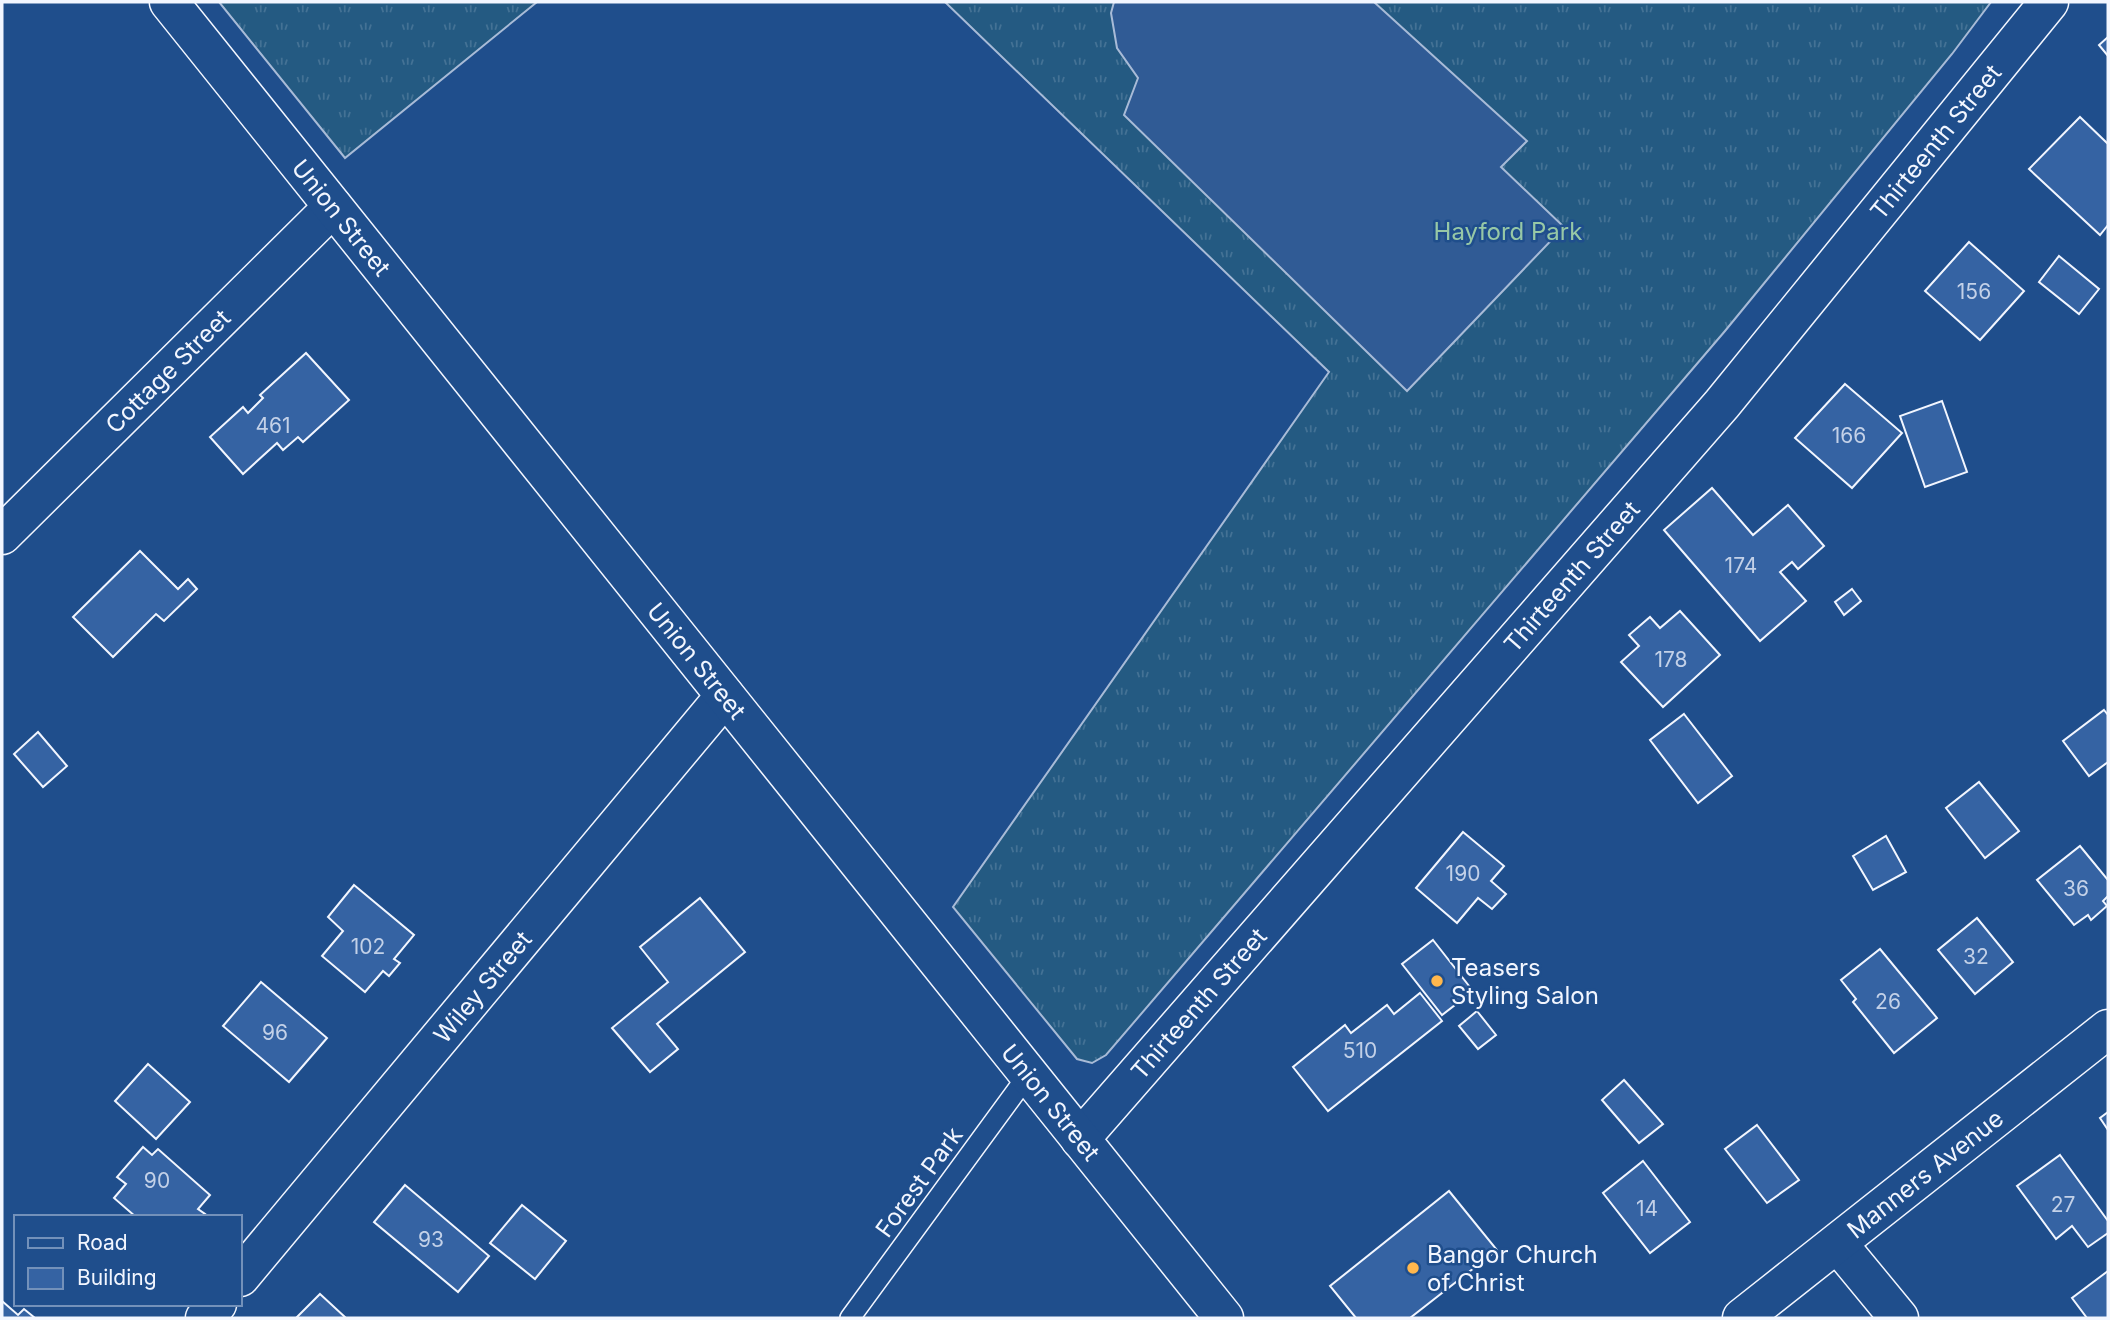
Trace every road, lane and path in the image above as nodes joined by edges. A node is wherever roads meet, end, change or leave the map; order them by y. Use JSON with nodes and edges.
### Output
{"nodes":[{"id":1,"x":169,"y":2,"type":"edge"},
{"id":2,"x":2049,"y":2,"type":"edge"},
{"id":3,"x":333,"y":208,"type":"junction"},
{"id":4,"x":2,"y":535,"type":"edge"},
{"id":5,"x":725,"y":696,"type":"junction"},
{"id":6,"x":2108,"y":1029,"type":"edge"},
{"id":7,"x":1028,"y":1074,"type":"junction"},
{"id":8,"x":1080,"y":1139,"type":"junction"},
{"id":9,"x":1838,"y":1244,"type":"junction"},
{"id":10,"x":242,"y":1275,"type":"edge"},
{"id":11,"x":850,"y":1318,"type":"edge"},
{"id":12,"x":1224,"y":1318,"type":"edge"},
{"id":13,"x":1742,"y":1318,"type":"edge"},
{"id":14,"x":1899,"y":1318,"type":"edge"}],
"edges":[{"from":1,"to":3,"type":"street","name":"Union Street"},
{"from":2,"to":8,"type":"street","name":"Thirteenth Street"},
{"from":3,"to":4,"type":"street","name":"Cottage Street"},
{"from":3,"to":5,"type":"street","name":"Union Street"},
{"from":5,"to":7,"type":"street","name":"Union Street"},
{"from":5,"to":10,"type":"street","name":"Wiley Street"},
{"from":6,"to":9,"type":"street","name":"Manners Avenue"},
{"from":7,"to":8,"type":"street","name":"Union Street"},
{"from":7,"to":11,"type":"lane","name":"Forest Park"},
{"from":8,"to":12,"type":"street","name":"Union Street"},
{"from":9,"to":13,"type":"street","name":"Manners Avenue"},
{"from":9,"to":14,"type":"street"}]}
